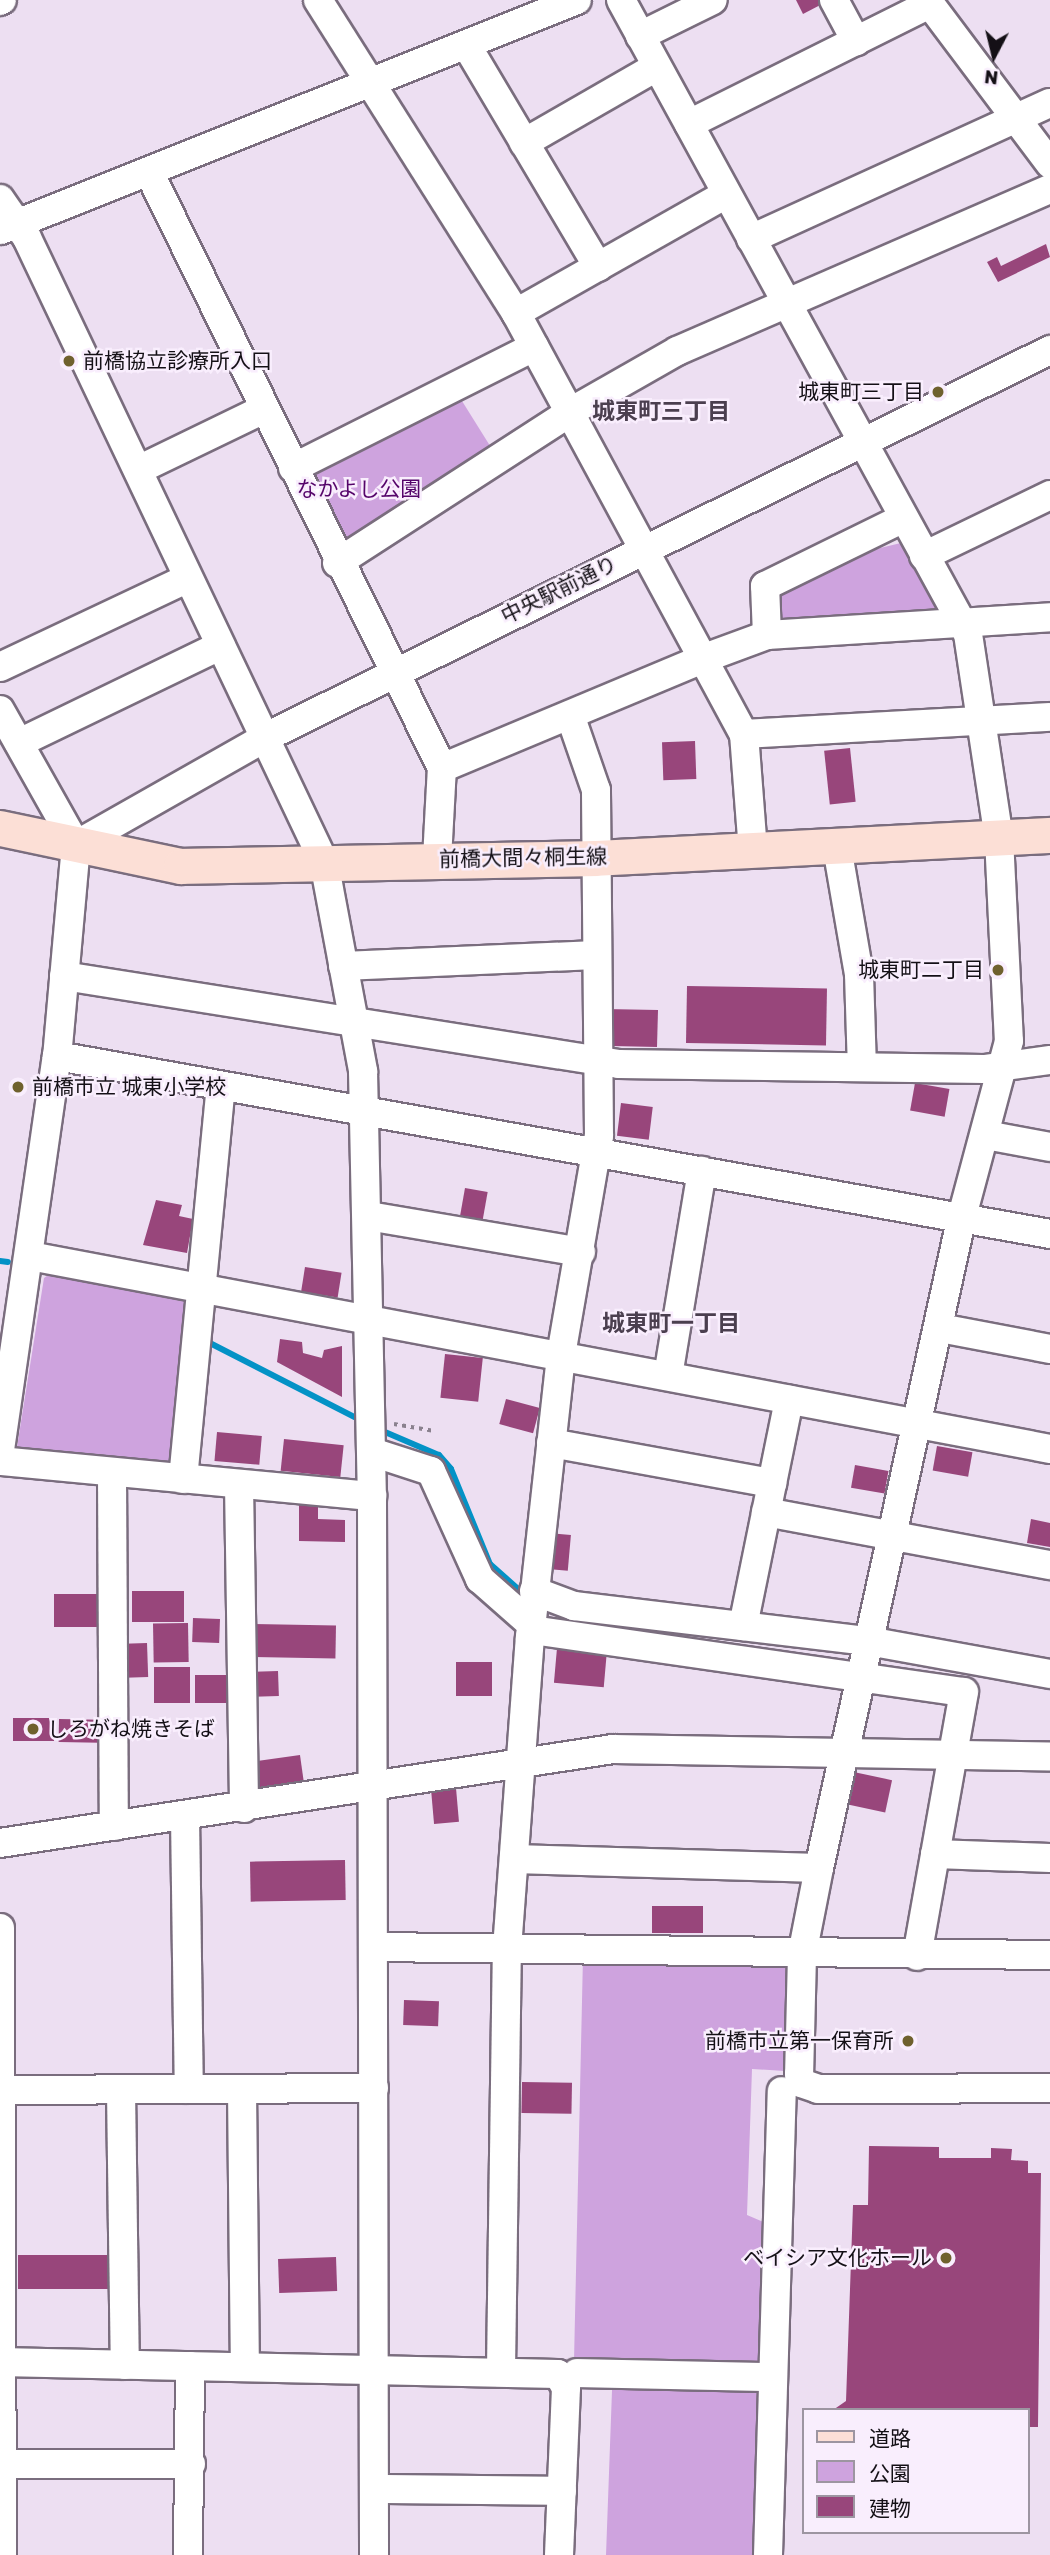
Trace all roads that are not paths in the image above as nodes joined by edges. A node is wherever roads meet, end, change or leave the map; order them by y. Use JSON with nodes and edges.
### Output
{"nodes":[{"id":1,"x":318,"y":0,"type":"edge"},
{"id":2,"x":577,"y":0,"type":"edge"},
{"id":3,"x":621,"y":0,"type":"edge"},
{"id":4,"x":713,"y":0,"type":"edge"},
{"id":5,"x":834,"y":0,"type":"edge"},
{"id":6,"x":928,"y":2,"type":"edge"},
{"id":7,"x":640,"y":36,"type":"junction"},
{"id":8,"x":856,"y":41,"type":"junction"},
{"id":9,"x":467,"y":46,"type":"junction"},
{"id":10,"x":656,"y":67,"type":"junction"},
{"id":11,"x":367,"y":84,"type":"junction"},
{"id":12,"x":1050,"y":103,"type":"edge"},
{"id":13,"x":1016,"y":119,"type":"junction"},
{"id":14,"x":689,"y":124,"type":"junction"},
{"id":15,"x":524,"y":143,"type":"junction"},
{"id":16,"x":1050,"y":164,"type":"edge"},
{"id":17,"x":150,"y":173,"type":"junction"},
{"id":18,"x":1050,"y":189,"type":"edge"},
{"id":19,"x":726,"y":194,"type":"junction"},
{"id":20,"x":0,"y":199,"type":"edge"},
{"id":21,"x":9,"y":227,"type":"edge"},
{"id":22,"x":751,"y":239,"type":"junction"},
{"id":23,"x":598,"y":267,"type":"junction"},
{"id":24,"x":785,"y":302,"type":"junction"},
{"id":25,"x":516,"y":313,"type":"junction"},
{"id":26,"x":534,"y":347,"type":"junction"},
{"id":27,"x":1050,"y":350,"type":"edge"},
{"id":28,"x":262,"y":410,"type":"junction"},
{"id":29,"x":572,"y":411,"type":"junction"},
{"id":30,"x":862,"y":442,"type":"junction"},
{"id":31,"x":293,"y":468,"type":"junction"},
{"id":32,"x":138,"y":470,"type":"junction"},
{"id":33,"x":1050,"y":495,"type":"edge"},
{"id":34,"x":902,"y":519,"type":"junction"},
{"id":35,"x":645,"y":548,"type":"junction"},
{"id":36,"x":924,"y":556,"type":"junction"},
{"id":37,"x":337,"y":563,"type":"junction"},
{"id":38,"x":188,"y":578,"type":"junction"},
{"id":39,"x":1050,"y":617,"type":"edge"},
{"id":40,"x":960,"y":622,"type":"junction"},
{"id":41,"x":767,"y":635,"type":"junction"},
{"id":42,"x":220,"y":646,"type":"junction"},
{"id":43,"x":702,"y":659,"type":"junction"},
{"id":44,"x":0,"y":667,"type":"edge"},
{"id":45,"x":393,"y":673,"type":"junction"},
{"id":46,"x":0,"y":710,"type":"edge"},
{"id":47,"x":1050,"y":717,"type":"edge"},
{"id":48,"x":571,"y":718,"type":"junction"},
{"id":49,"x":981,"y":722,"type":"junction"},
{"id":50,"x":744,"y":733,"type":"junction"},
{"id":51,"x":264,"y":738,"type":"junction"},
{"id":52,"x":19,"y":743,"type":"junction"},
{"id":53,"x":442,"y":768,"type":"junction"},
{"id":54,"x":0,"y":828,"type":"edge"},
{"id":55,"x":1050,"y":835,"type":"edge"},
{"id":56,"x":999,"y":838,"type":"junction"},
{"id":57,"x":76,"y":845,"type":"junction"},
{"id":58,"x":837,"y":847,"type":"junction"},
{"id":59,"x":753,"y":850,"type":"junction"},
{"id":60,"x":594,"y":858,"type":"junction"},
{"id":61,"x":437,"y":859,"type":"junction"},
{"id":62,"x":324,"y":862,"type":"junction"},
{"id":63,"x":596,"y":955,"type":"junction"},
{"id":64,"x":344,"y":966,"type":"junction"},
{"id":65,"x":64,"y":976,"type":"junction"},
{"id":66,"x":353,"y":1019,"type":"junction"},
{"id":67,"x":57,"y":1056,"type":"junction"},
{"id":68,"x":598,"y":1059,"type":"junction"},
{"id":69,"x":1050,"y":1060,"type":"edge"},
{"id":70,"x":1003,"y":1065,"type":"junction"},
{"id":71,"x":862,"y":1067,"type":"junction"},
{"id":72,"x":221,"y":1086,"type":"junction"},
{"id":73,"x":363,"y":1108,"type":"junction"},
{"id":74,"x":986,"y":1135,"type":"junction"},
{"id":75,"x":1050,"y":1147,"type":"edge"},
{"id":76,"x":595,"y":1150,"type":"junction"},
{"id":77,"x":702,"y":1171,"type":"junction"},
{"id":78,"x":368,"y":1216,"type":"junction"},
{"id":79,"x":962,"y":1216,"type":"junction"},
{"id":80,"x":1050,"y":1234,"type":"edge"},
{"id":81,"x":580,"y":1252,"type":"junction"},
{"id":82,"x":30,"y":1256,"type":"junction"},
{"id":83,"x":201,"y":1288,"type":"junction"},
{"id":84,"x":369,"y":1320,"type":"junction"},
{"id":85,"x":940,"y":1328,"type":"junction"},
{"id":86,"x":1050,"y":1349,"type":"edge"},
{"id":87,"x":561,"y":1355,"type":"junction"},
{"id":88,"x":668,"y":1376,"type":"junction"},
{"id":89,"x":789,"y":1399,"type":"junction"},
{"id":90,"x":916,"y":1424,"type":"junction"},
{"id":91,"x":376,"y":1432,"type":"junction"},
{"id":92,"x":551,"y":1443,"type":"junction"},
{"id":93,"x":1050,"y":1449,"type":"edge"},
{"id":94,"x":0,"y":1450,"type":"edge"},
{"id":95,"x":0,"y":1461,"type":"edge"},
{"id":96,"x":112,"y":1473,"type":"junction"},
{"id":97,"x":183,"y":1479,"type":"junction"},
{"id":98,"x":772,"y":1483,"type":"junction"},
{"id":99,"x":239,"y":1484,"type":"junction"},
{"id":100,"x":372,"y":1496,"type":"junction"},
{"id":101,"x":766,"y":1512,"type":"junction"},
{"id":102,"x":892,"y":1536,"type":"junction"},
{"id":103,"x":1050,"y":1565,"type":"edge"},
{"id":104,"x":533,"y":1607,"type":"junction"},
{"id":105,"x":743,"y":1626,"type":"junction"},
{"id":106,"x":865,"y":1658,"type":"junction"},
{"id":107,"x":1050,"y":1674,"type":"edge"},
{"id":108,"x":844,"y":1753,"type":"junction"},
{"id":109,"x":954,"y":1755,"type":"junction"},
{"id":110,"x":1050,"y":1757,"type":"edge"},
{"id":111,"x":521,"y":1764,"type":"junction"},
{"id":112,"x":372,"y":1790,"type":"junction"},
{"id":113,"x":244,"y":1808,"type":"junction"},
{"id":114,"x":185,"y":1816,"type":"junction"},
{"id":115,"x":114,"y":1826,"type":"junction"},
{"id":116,"x":0,"y":1843,"type":"edge"},
{"id":117,"x":934,"y":1854,"type":"junction"},
{"id":118,"x":1050,"y":1858,"type":"edge"},
{"id":119,"x":514,"y":1859,"type":"junction"},
{"id":120,"x":819,"y":1868,"type":"junction"},
{"id":121,"x":0,"y":1928,"type":"edge"},
{"id":122,"x":373,"y":1947,"type":"junction"},
{"id":123,"x":507,"y":1949,"type":"junction"},
{"id":124,"x":802,"y":1955,"type":"junction"},
{"id":125,"x":1050,"y":1955,"type":"edge"},
{"id":126,"x":917,"y":1956,"type":"junction"},
{"id":127,"x":0,"y":1979,"type":"edge"},
{"id":128,"x":1,"y":2076,"type":"edge"},
{"id":129,"x":374,"y":2088,"type":"junction"},
{"id":130,"x":1050,"y":2088,"type":"edge"},
{"id":131,"x":189,"y":2089,"type":"junction"},
{"id":132,"x":242,"y":2089,"type":"junction"},
{"id":133,"x":121,"y":2090,"type":"junction"},
{"id":134,"x":782,"y":2091,"type":"dead end"},
{"id":135,"x":1,"y":2138,"type":"edge"},
{"id":136,"x":1,"y":2232,"type":"edge"},
{"id":137,"x":1,"y":2362,"type":"edge"},
{"id":138,"x":125,"y":2365,"type":"junction"},
{"id":139,"x":245,"y":2366,"type":"junction"},
{"id":140,"x":190,"y":2367,"type":"junction"},
{"id":141,"x":374,"y":2369,"type":"junction"},
{"id":142,"x":501,"y":2370,"type":"junction"},
{"id":143,"x":578,"y":2373,"type":"dead end"},
{"id":144,"x":773,"y":2377,"type":"junction"},
{"id":145,"x":191,"y":2464,"type":"junction"},
{"id":146,"x":3,"y":2474,"type":"edge"},
{"id":147,"x":376,"y":2489,"type":"junction"},
{"id":148,"x":562,"y":2491,"type":"junction"},
{"id":149,"x":2,"y":2555,"type":"edge"},
{"id":150,"x":188,"y":2555,"type":"edge"},
{"id":151,"x":374,"y":2555,"type":"edge"},
{"id":152,"x":559,"y":2555,"type":"edge"},
{"id":153,"x":768,"y":2555,"type":"edge"}],
"edges":[{"from":1,"to":11,"type":"street"},
{"from":2,"to":9,"type":"street"},
{"from":3,"to":7,"type":"street"},
{"from":4,"to":7,"type":"street"},
{"from":5,"to":8,"type":"street"},
{"from":6,"to":8,"type":"street"},
{"from":6,"to":13,"type":"street"},
{"from":7,"to":10,"type":"street"},
{"from":8,"to":14,"type":"street"},
{"from":9,"to":11,"type":"street"},
{"from":9,"to":15,"type":"street"},
{"from":10,"to":14,"type":"street"},
{"from":10,"to":15,"type":"street"},
{"from":11,"to":17,"type":"street"},
{"from":11,"to":25,"type":"street"},
{"from":12,"to":13,"type":"street"},
{"from":13,"to":16,"type":"street"},
{"from":13,"to":22,"type":"street"},
{"from":14,"to":19,"type":"street"},
{"from":15,"to":23,"type":"street"},
{"from":17,"to":21,"type":"street"},
{"from":17,"to":28,"type":"street"},
{"from":18,"to":24,"type":"street"},
{"from":19,"to":22,"type":"street"},
{"from":19,"to":23,"type":"street"},
{"from":20,"to":21,"type":"street"},
{"from":21,"to":32,"type":"street"},
{"from":22,"to":24,"type":"street"},
{"from":23,"to":25,"type":"street"},
{"from":24,"to":29,"type":"street"},
{"from":24,"to":30,"type":"street"},
{"from":25,"to":26,"type":"street"},
{"from":26,"to":29,"type":"street"},
{"from":26,"to":31,"type":"street"},
{"from":27,"to":30,"type":"street","name":"中央駅前通り"},
{"from":28,"to":31,"type":"street"},
{"from":28,"to":32,"type":"street"},
{"from":29,"to":35,"type":"street"},
{"from":29,"to":37,"type":"street"},
{"from":30,"to":34,"type":"street"},
{"from":30,"to":35,"type":"street","name":"中央駅前通り"},
{"from":31,"to":37,"type":"street"},
{"from":32,"to":38,"type":"street"},
{"from":33,"to":36,"type":"street"},
{"from":34,"to":36,"type":"street"},
{"from":34,"to":41,"type":"street"},
{"from":35,"to":43,"type":"street"},
{"from":35,"to":45,"type":"street","name":"中央駅前通り"},
{"from":36,"to":40,"type":"street"},
{"from":37,"to":45,"type":"street"},
{"from":38,"to":42,"type":"street"},
{"from":38,"to":44,"type":"street"},
{"from":39,"to":40,"type":"street"},
{"from":40,"to":41,"type":"street"},
{"from":40,"to":49,"type":"street"},
{"from":41,"to":43,"type":"street"},
{"from":42,"to":51,"type":"street"},
{"from":42,"to":52,"type":"street"},
{"from":43,"to":48,"type":"street"},
{"from":43,"to":50,"type":"street"},
{"from":45,"to":51,"type":"street","name":"中央駅前通り"},
{"from":45,"to":53,"type":"street"},
{"from":46,"to":52,"type":"street"},
{"from":47,"to":49,"type":"street"},
{"from":48,"to":53,"type":"street"},
{"from":48,"to":60,"type":"street"},
{"from":49,"to":50,"type":"street"},
{"from":49,"to":56,"type":"street"},
{"from":50,"to":59,"type":"street"},
{"from":51,"to":57,"type":"street","name":"中央駅前通り"},
{"from":51,"to":62,"type":"street"},
{"from":52,"to":57,"type":"street"},
{"from":53,"to":61,"type":"street"},
{"from":54,"to":57,"type":"main road","name":"前橋大間々桐生線"},
{"from":55,"to":56,"type":"main road","name":"前橋大間々桐生線"},
{"from":56,"to":58,"type":"main road","name":"前橋大間々桐生線"},
{"from":56,"to":70,"type":"street"},
{"from":57,"to":62,"type":"main road","name":"前橋大間々桐生線"},
{"from":57,"to":65,"type":"street"},
{"from":58,"to":59,"type":"main road","name":"前橋大間々桐生線"},
{"from":58,"to":71,"type":"street"},
{"from":59,"to":60,"type":"main road","name":"前橋大間々桐生線"},
{"from":60,"to":61,"type":"main road","name":"前橋大間々桐生線"},
{"from":60,"to":63,"type":"street"},
{"from":61,"to":62,"type":"main road","name":"前橋大間々桐生線"},
{"from":62,"to":64,"type":"street"},
{"from":63,"to":64,"type":"street"},
{"from":63,"to":68,"type":"street"},
{"from":64,"to":66,"type":"street"},
{"from":65,"to":66,"type":"street"},
{"from":65,"to":67,"type":"street"},
{"from":66,"to":68,"type":"street"},
{"from":66,"to":73,"type":"street"},
{"from":67,"to":72,"type":"street"},
{"from":67,"to":82,"type":"street"},
{"from":68,"to":71,"type":"street"},
{"from":68,"to":76,"type":"street"},
{"from":69,"to":70,"type":"street"},
{"from":70,"to":71,"type":"street"},
{"from":70,"to":74,"type":"street"},
{"from":72,"to":73,"type":"street"},
{"from":72,"to":83,"type":"street"},
{"from":73,"to":76,"type":"street"},
{"from":73,"to":78,"type":"street"},
{"from":74,"to":75,"type":"street"},
{"from":74,"to":79,"type":"street"},
{"from":76,"to":77,"type":"street"},
{"from":76,"to":81,"type":"street"},
{"from":77,"to":79,"type":"street"},
{"from":77,"to":88,"type":"street"},
{"from":78,"to":81,"type":"street"},
{"from":78,"to":84,"type":"street"},
{"from":79,"to":80,"type":"street"},
{"from":79,"to":85,"type":"street"},
{"from":81,"to":87,"type":"street"},
{"from":82,"to":83,"type":"street"},
{"from":82,"to":94,"type":"street"},
{"from":83,"to":84,"type":"street"},
{"from":83,"to":97,"type":"street"},
{"from":84,"to":87,"type":"street"},
{"from":84,"to":91,"type":"street"},
{"from":85,"to":86,"type":"street"},
{"from":85,"to":90,"type":"street"},
{"from":87,"to":88,"type":"street"},
{"from":87,"to":92,"type":"street"},
{"from":88,"to":89,"type":"street"},
{"from":89,"to":90,"type":"street"},
{"from":89,"to":98,"type":"street"},
{"from":90,"to":93,"type":"street"},
{"from":90,"to":102,"type":"street"},
{"from":91,"to":100,"type":"street"},
{"from":91,"to":104,"type":"street"},
{"from":92,"to":98,"type":"street"},
{"from":92,"to":104,"type":"street"},
{"from":95,"to":96,"type":"street"},
{"from":96,"to":97,"type":"street"},
{"from":96,"to":115,"type":"street"},
{"from":97,"to":99,"type":"street"},
{"from":98,"to":101,"type":"street"},
{"from":99,"to":100,"type":"street"},
{"from":99,"to":113,"type":"street"},
{"from":100,"to":112,"type":"street"},
{"from":101,"to":102,"type":"street"},
{"from":101,"to":105,"type":"street"},
{"from":102,"to":103,"type":"street"},
{"from":102,"to":106,"type":"street"},
{"from":104,"to":105,"type":"street"},
{"from":104,"to":106,"type":"street"},
{"from":104,"to":111,"type":"street"},
{"from":105,"to":106,"type":"street"},
{"from":106,"to":107,"type":"street"},
{"from":106,"to":108,"type":"street"},
{"from":106,"to":109,"type":"street"},
{"from":108,"to":109,"type":"street"},
{"from":108,"to":111,"type":"street"},
{"from":108,"to":120,"type":"street"},
{"from":109,"to":110,"type":"street"},
{"from":109,"to":117,"type":"street"},
{"from":111,"to":112,"type":"street"},
{"from":111,"to":119,"type":"street"},
{"from":112,"to":113,"type":"street"},
{"from":112,"to":122,"type":"street"},
{"from":113,"to":114,"type":"street"},
{"from":114,"to":115,"type":"street"},
{"from":114,"to":131,"type":"street"},
{"from":115,"to":116,"type":"street"},
{"from":117,"to":118,"type":"street"},
{"from":117,"to":126,"type":"street"},
{"from":119,"to":120,"type":"street"},
{"from":119,"to":123,"type":"street"},
{"from":120,"to":124,"type":"street"},
{"from":121,"to":127,"type":"street"},
{"from":122,"to":123,"type":"street"},
{"from":122,"to":129,"type":"street"},
{"from":123,"to":124,"type":"street"},
{"from":123,"to":142,"type":"street"},
{"from":124,"to":126,"type":"street"},
{"from":124,"to":130,"type":"street"},
{"from":125,"to":126,"type":"street"},
{"from":127,"to":128,"type":"street"},
{"from":128,"to":133,"type":"street"},
{"from":128,"to":135,"type":"street"},
{"from":129,"to":132,"type":"street"},
{"from":129,"to":141,"type":"street"},
{"from":131,"to":132,"type":"street"},
{"from":131,"to":133,"type":"street"},
{"from":132,"to":139,"type":"street"},
{"from":133,"to":138,"type":"street"},
{"from":134,"to":144,"type":"street"},
{"from":135,"to":136,"type":"street"},
{"from":136,"to":137,"type":"street"},
{"from":137,"to":138,"type":"street"},
{"from":137,"to":146,"type":"street"},
{"from":138,"to":140,"type":"street"},
{"from":139,"to":140,"type":"street"},
{"from":139,"to":141,"type":"street"},
{"from":140,"to":145,"type":"street"},
{"from":141,"to":142,"type":"street"},
{"from":141,"to":147,"type":"street"},
{"from":142,"to":148,"type":"street"},
{"from":143,"to":144,"type":"street"},
{"from":144,"to":153,"type":"street"},
{"from":145,"to":146,"type":"street"},
{"from":145,"to":150,"type":"street"},
{"from":146,"to":149,"type":"street"},
{"from":147,"to":148,"type":"street"},
{"from":147,"to":151,"type":"street"},
{"from":148,"to":152,"type":"street"}]}
